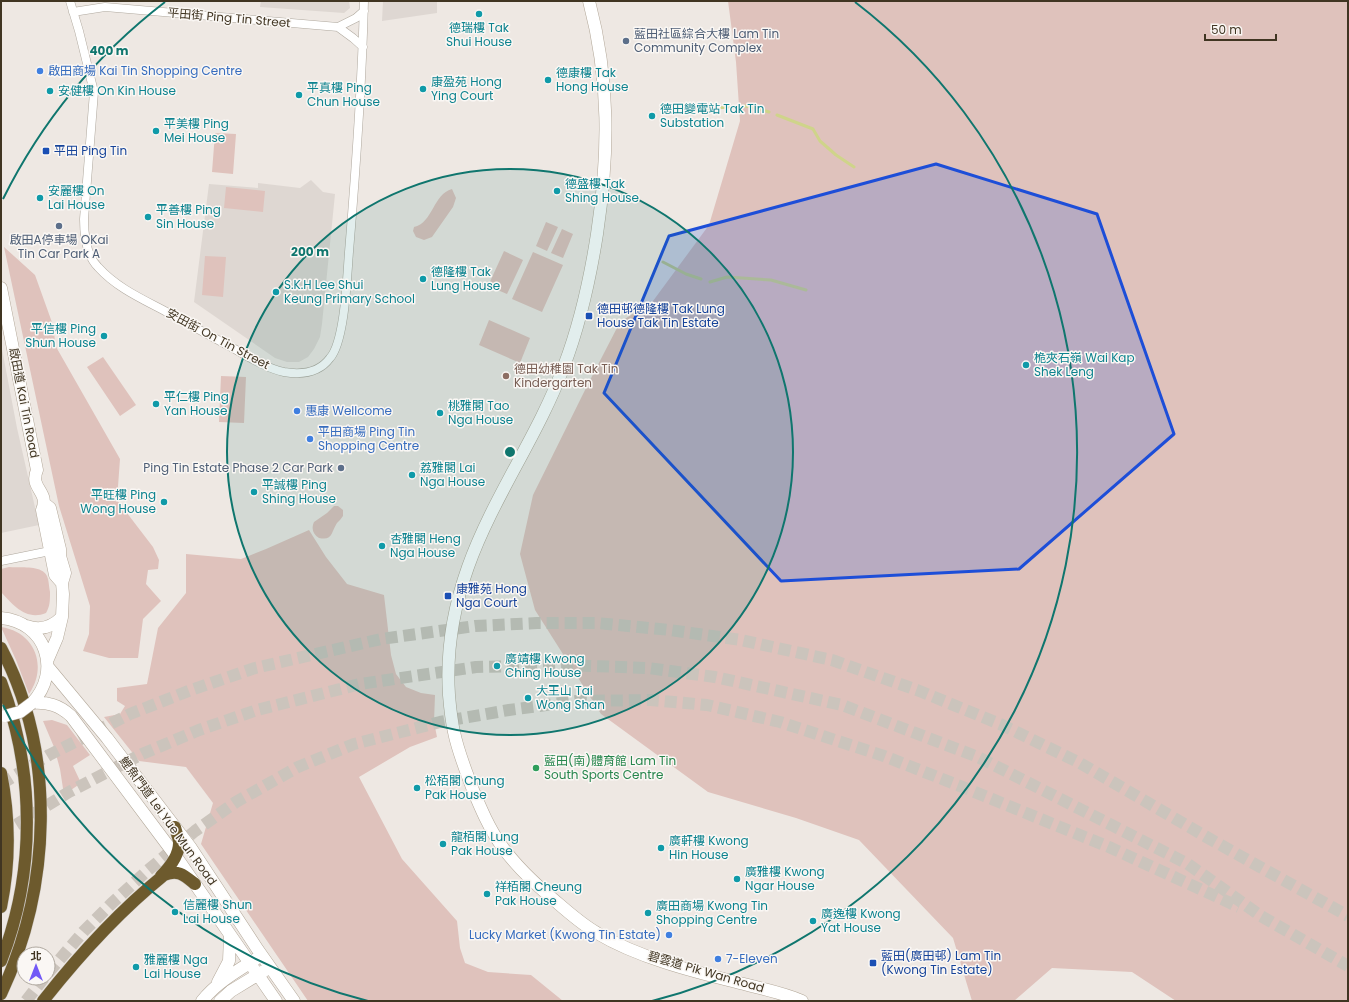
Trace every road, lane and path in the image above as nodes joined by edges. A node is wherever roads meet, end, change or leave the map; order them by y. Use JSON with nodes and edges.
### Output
{"nodes":[{"id":1,"x":70,"y":1,"type":"edge"},
{"id":2,"x":364,"y":1,"type":"edge"},
{"id":3,"x":589,"y":1,"type":"edge"},
{"id":4,"x":364,"y":11,"type":"junction"},
{"id":5,"x":73,"y":12,"type":"junction"},
{"id":6,"x":338,"y":27,"type":"junction"},
{"id":7,"x":363,"y":47,"type":"junction"},
{"id":8,"x":1,"y":288,"type":"edge"},
{"id":9,"x":55,"y":553,"type":"junction"},
{"id":10,"x":4,"y":560,"type":"edge"},
{"id":11,"x":1,"y":609,"type":"edge"},
{"id":12,"x":62,"y":617,"type":"junction"},
{"id":13,"x":6,"y":618,"type":"edge"},
{"id":14,"x":26,"y":626,"type":"junction"},
{"id":15,"x":1,"y":648,"type":"edge"},
{"id":16,"x":48,"y":663,"type":"junction"},
{"id":17,"x":1,"y":682,"type":"edge"},
{"id":18,"x":32,"y":704,"type":"junction"},
{"id":19,"x":3,"y":716,"type":"edge"},
{"id":20,"x":1,"y":773,"type":"edge"},
{"id":21,"x":175,"y":827,"type":"junction"},
{"id":22,"x":176,"y":855,"type":"junction"},
{"id":23,"x":157,"y":881,"type":"junction"},
{"id":24,"x":195,"y":884,"type":"junction"},
{"id":25,"x":1,"y":907,"type":"edge"},
{"id":26,"x":230,"y":934,"type":"junction"},
{"id":27,"x":262,"y":956,"type":"junction"},
{"id":28,"x":1,"y":961,"type":"edge"},
{"id":29,"x":250,"y":963,"type":"junction"},
{"id":30,"x":270,"y":967,"type":"junction"},
{"id":31,"x":258,"y":974,"type":"junction"},
{"id":32,"x":215,"y":987,"type":"junction"},
{"id":33,"x":1,"y":994,"type":"edge"},
{"id":34,"x":43,"y":1001,"type":"edge"},
{"id":35,"x":202,"y":1001,"type":"edge"},
{"id":36,"x":220,"y":1001,"type":"edge"},
{"id":37,"x":276,"y":1001,"type":"edge"},
{"id":38,"x":294,"y":1001,"type":"edge"},
{"id":39,"x":802,"y":1001,"type":"edge"}],
"edges":[{"from":1,"to":5,"type":"street","name":"安田街 On Tin Street"},
{"from":2,"to":4,"type":"street","name":"安田街 On Tin Street"},
{"from":3,"to":39,"type":"main road","name":"碧雲道 Pik Wan Road"},
{"from":4,"to":6,"type":"street"},
{"from":4,"to":7,"type":"street","name":"安田街 On Tin Street"},
{"from":5,"to":6,"type":"street","name":"平田街 Ping Tin Street"},
{"from":5,"to":7,"type":"street","name":"安田街 On Tin Street"},
{"from":6,"to":7,"type":"street"},
{"from":8,"to":9,"type":"main road","name":"啟田道 Kai Tin Road"},
{"from":9,"to":10,"type":"street"},
{"from":9,"to":12,"type":"main road","name":"啟田道 Kai Tin Road"},
{"from":11,"to":13,"type":"main road"},
{"from":12,"to":14,"type":"main road"},
{"from":12,"to":16,"type":"main road","name":"啟田道 Kai Tin Road"},
{"from":13,"to":14,"type":"main road"},
{"from":14,"to":16,"type":"main road","name":"鯉魚門道 Lei Yue Mun Road"},
{"from":15,"to":33,"type":"highway"},
{"from":16,"to":18,"type":"main road","name":"啟田道 Kai Tin Road"},
{"from":16,"to":21,"type":"main road","name":"鯉魚門道 Lei Yue Mun Road"},
{"from":17,"to":28,"type":"highway"},
{"from":18,"to":19,"type":"main road","bridge":true},
{"from":18,"to":22,"type":"main road","name":"鯉魚門道 Lei Yue Mun Road"},
{"from":20,"to":25,"type":"highway"},
{"from":21,"to":22,"type":"highway"},
{"from":21,"to":27,"type":"main road","name":"鯉魚門道 Lei Yue Mun Road"},
{"from":22,"to":23,"type":"highway"},
{"from":22,"to":24,"type":"main road","name":"鯉魚門道 Lei Yue Mun Road"},
{"from":23,"to":24,"type":"highway"},
{"from":23,"to":34,"type":"highway"},
{"from":24,"to":26,"type":"main road","name":"鯉魚門道 Lei Yue Mun Road"},
{"from":26,"to":29,"type":"main road","name":"鯉魚門道 Lei Yue Mun Road"},
{"from":26,"to":32,"type":"main road"},
{"from":27,"to":29,"type":"main road"},
{"from":27,"to":30,"type":"main road","name":"鯉魚門道 Lei Yue Mun Road"},
{"from":29,"to":31,"type":"main road","name":"鯉魚門道 Lei Yue Mun Road"},
{"from":29,"to":32,"type":"main road"},
{"from":30,"to":31,"type":"main road"},
{"from":30,"to":38,"type":"main road","name":"鯉魚門道 Lei Yue Mun Road"},
{"from":31,"to":36,"type":"main road"},
{"from":31,"to":37,"type":"main road","name":"鯉魚門道 Lei Yue Mun Road"},
{"from":32,"to":35,"type":"main road"}]}
